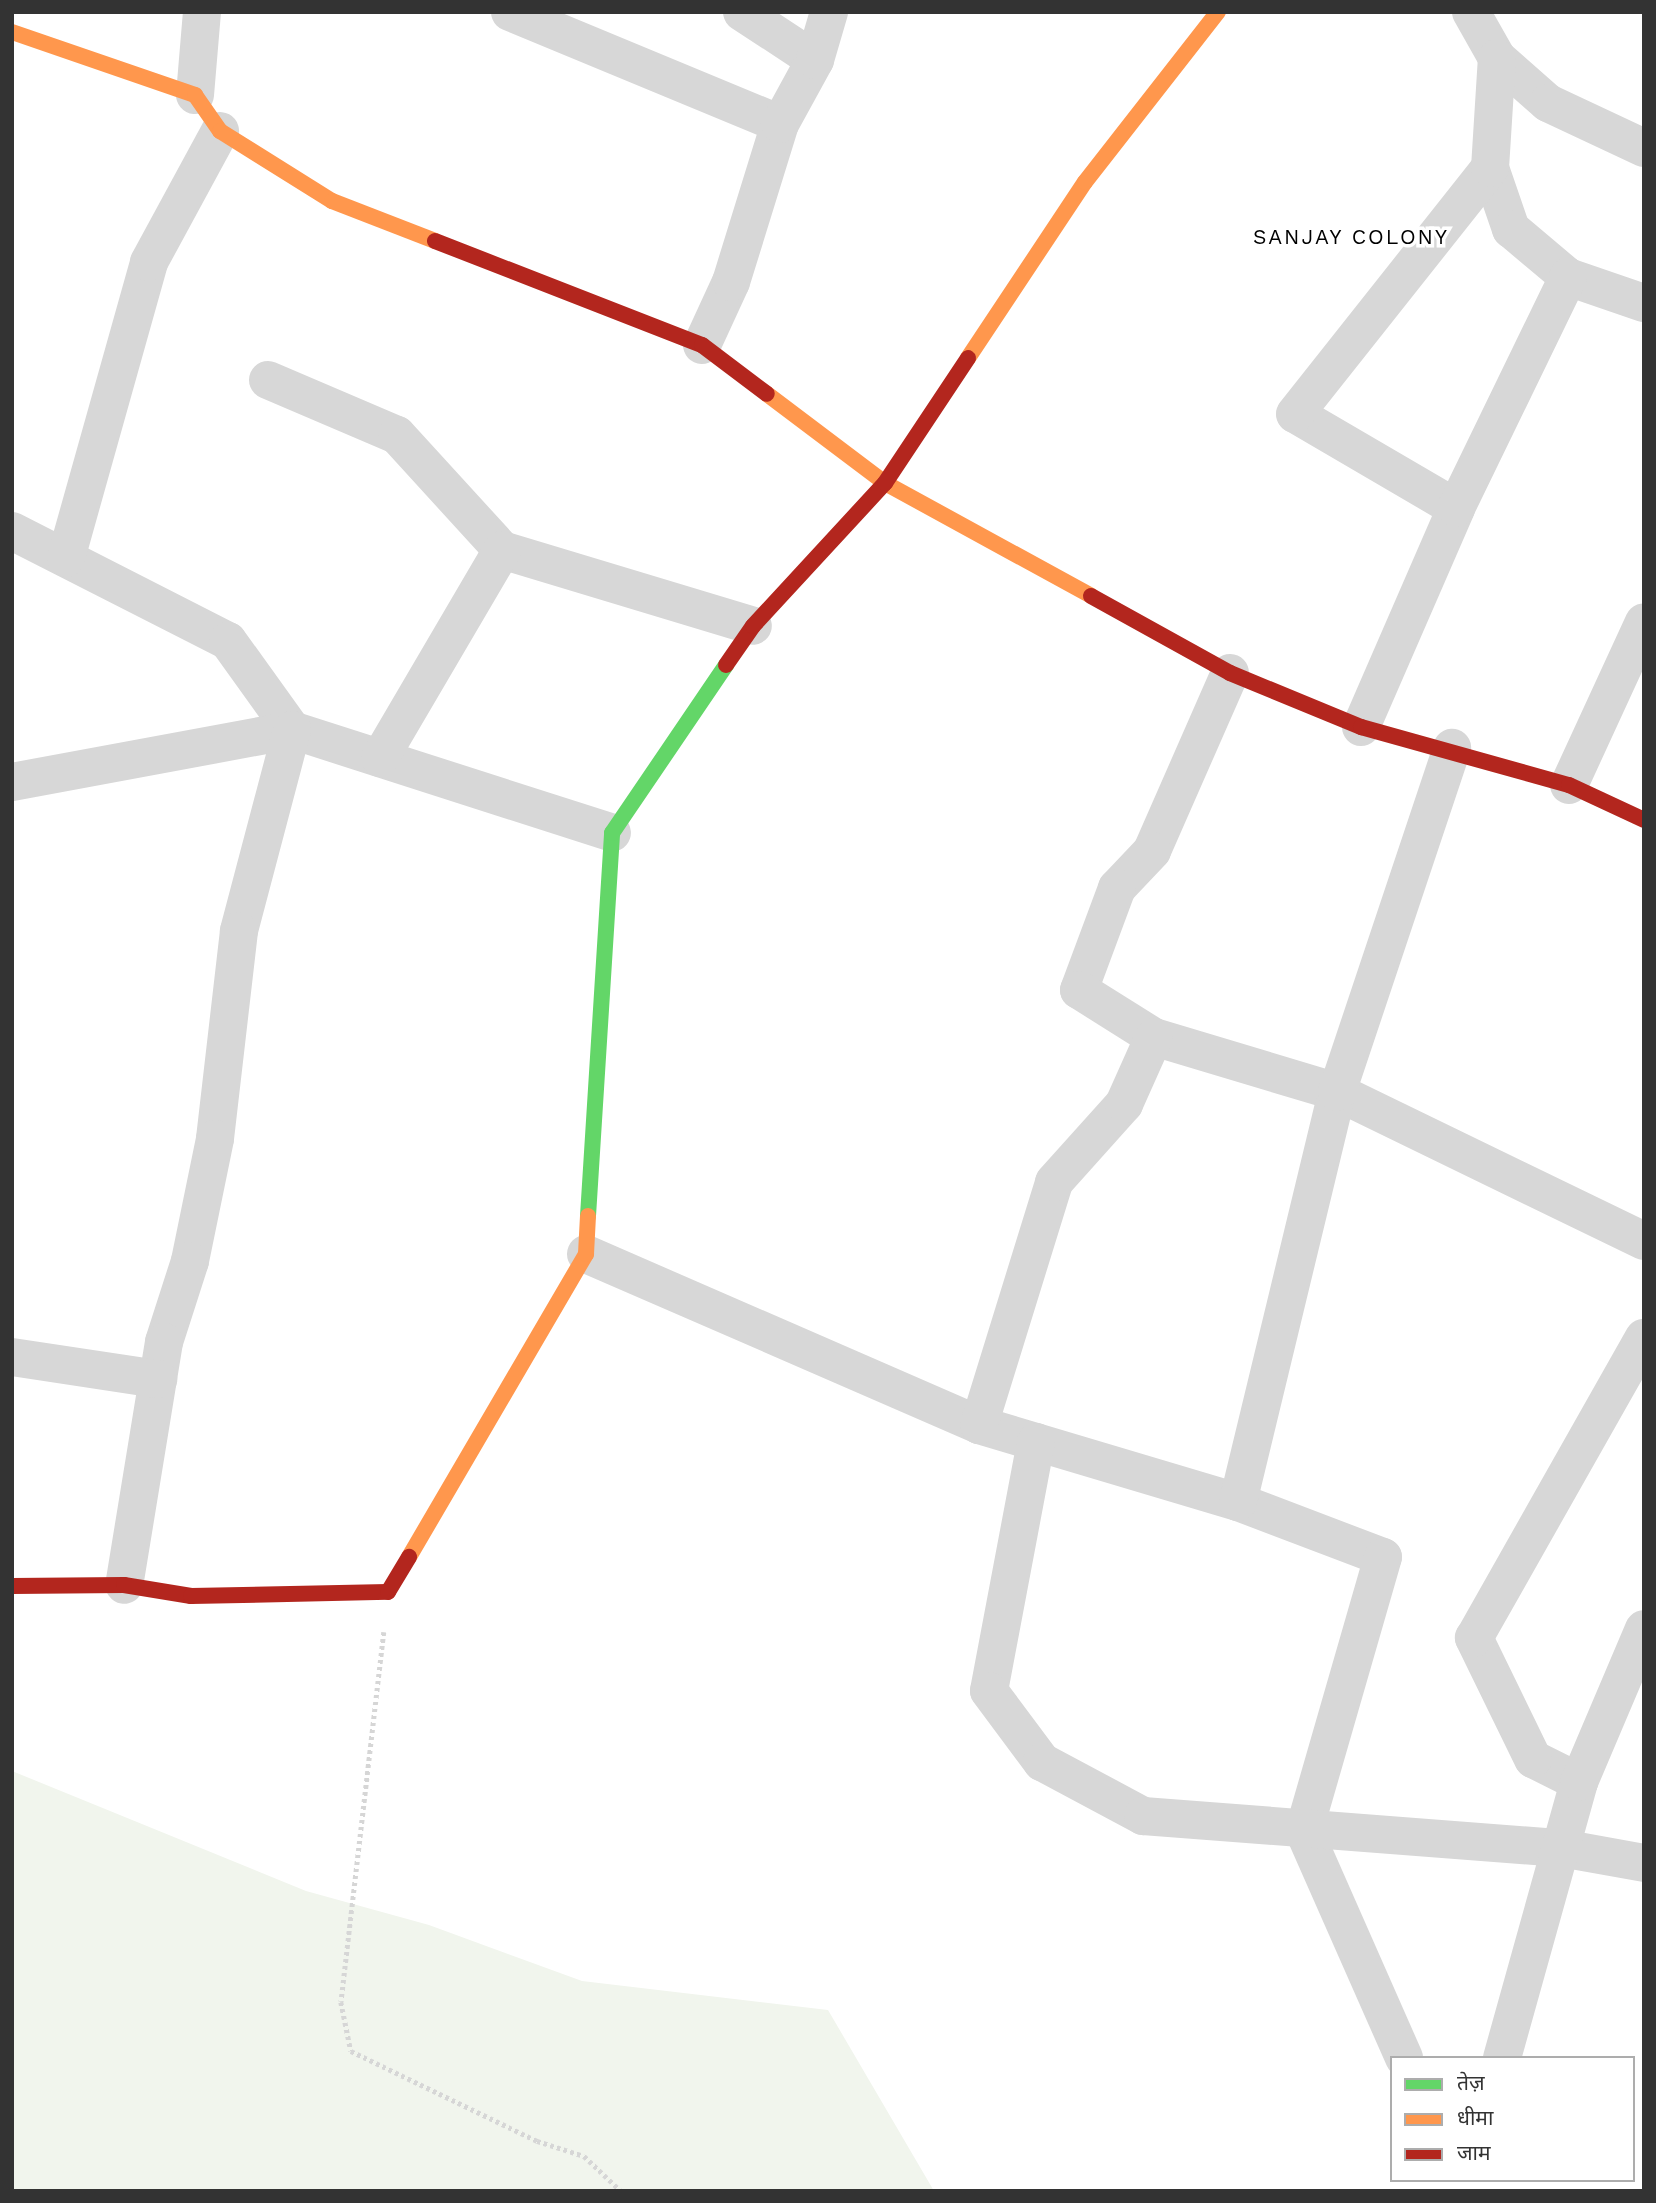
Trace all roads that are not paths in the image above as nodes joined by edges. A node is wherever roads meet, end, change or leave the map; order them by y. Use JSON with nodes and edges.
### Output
{"nodes":[{"id":1,"x":202,"y":12,"type":"edge"},
{"id":2,"x":510,"y":12,"type":"edge"},
{"id":3,"x":742,"y":12,"type":"edge"},
{"id":4,"x":829,"y":12,"type":"edge"},
{"id":5,"x":1217,"y":12,"type":"edge"},
{"id":6,"x":1471,"y":12,"type":"edge"},
{"id":7,"x":12,"y":33,"type":"edge"},
{"id":8,"x":1497,"y":58,"type":"junction"},
{"id":9,"x":815,"y":60,"type":"junction"},
{"id":10,"x":195,"y":95,"type":"junction"},
{"id":11,"x":780,"y":124,"type":"junction"},
{"id":12,"x":220,"y":131,"type":"junction"},
{"id":13,"x":1644,"y":148,"type":"edge"},
{"id":14,"x":1490,"y":168,"type":"junction"},
{"id":15,"x":1568,"y":278,"type":"junction"},
{"id":16,"x":1644,"y":303,"type":"edge"},
{"id":17,"x":702,"y":345,"type":"junction"},
{"id":18,"x":268,"y":380,"type":"dead end"},
{"id":19,"x":885,"y":483,"type":"junction"},
{"id":20,"x":1456,"y":508,"type":"junction"},
{"id":21,"x":12,"y":531,"type":"edge"},
{"id":22,"x":502,"y":550,"type":"junction"},
{"id":23,"x":66,"y":558,"type":"junction"},
{"id":24,"x":1644,"y":622,"type":"edge"},
{"id":25,"x":753,"y":626,"type":"junction"},
{"id":26,"x":1230,"y":673,"type":"junction"},
{"id":27,"x":1361,"y":726,"type":"junction"},
{"id":28,"x":292,"y":730,"type":"junction"},
{"id":29,"x":1452,"y":748,"type":"junction"},
{"id":30,"x":380,"y":758,"type":"junction"},
{"id":31,"x":12,"y":782,"type":"edge"},
{"id":32,"x":1569,"y":785,"type":"junction"},
{"id":33,"x":1644,"y":820,"type":"edge"},
{"id":34,"x":612,"y":833,"type":"junction"},
{"id":35,"x":1154,"y":1037,"type":"junction"},
{"id":36,"x":1337,"y":1092,"type":"junction"},
{"id":37,"x":1644,"y":1241,"type":"edge"},
{"id":38,"x":586,"y":1254,"type":"junction"},
{"id":39,"x":1644,"y":1338,"type":"edge"},
{"id":40,"x":12,"y":1357,"type":"edge"},
{"id":41,"x":158,"y":1379,"type":"junction"},
{"id":42,"x":979,"y":1426,"type":"junction"},
{"id":43,"x":1036,"y":1443,"type":"junction"},
{"id":44,"x":1238,"y":1502,"type":"junction"},
{"id":45,"x":124,"y":1585,"type":"junction"},
{"id":46,"x":12,"y":1586,"type":"edge"},
{"id":47,"x":1644,"y":1629,"type":"edge"},
{"id":48,"x":1579,"y":1782,"type":"junction"},
{"id":49,"x":1304,"y":1831,"type":"junction"},
{"id":50,"x":1560,"y":1848,"type":"junction"},
{"id":51,"x":1644,"y":1863,"type":"edge"},
{"id":52,"x":1403,"y":2056,"type":"edge"},
{"id":53,"x":1503,"y":2056,"type":"edge"}],
"edges":[{"from":1,"to":10,"type":"street"},
{"from":2,"to":11,"type":"street"},
{"from":3,"to":9,"type":"street"},
{"from":4,"to":9,"type":"street"},
{"from":5,"to":19,"type":"street"},
{"from":6,"to":8,"type":"street"},
{"from":7,"to":10,"type":"street"},
{"from":8,"to":13,"type":"street"},
{"from":8,"to":14,"type":"street"},
{"from":9,"to":11,"type":"street"},
{"from":10,"to":12,"type":"street"},
{"from":11,"to":17,"type":"street"},
{"from":12,"to":17,"type":"street"},
{"from":12,"to":23,"type":"street"},
{"from":14,"to":15,"type":"street"},
{"from":14,"to":20,"type":"street"},
{"from":15,"to":16,"type":"street"},
{"from":15,"to":20,"type":"street"},
{"from":17,"to":19,"type":"street"},
{"from":18,"to":22,"type":"street"},
{"from":19,"to":25,"type":"street"},
{"from":19,"to":26,"type":"street"},
{"from":20,"to":27,"type":"street"},
{"from":21,"to":23,"type":"street"},
{"from":22,"to":25,"type":"street"},
{"from":22,"to":30,"type":"street"},
{"from":23,"to":28,"type":"street"},
{"from":24,"to":32,"type":"street"},
{"from":25,"to":34,"type":"street"},
{"from":26,"to":27,"type":"street"},
{"from":26,"to":35,"type":"street"},
{"from":27,"to":29,"type":"street"},
{"from":28,"to":30,"type":"street"},
{"from":28,"to":31,"type":"street"},
{"from":28,"to":41,"type":"street"},
{"from":29,"to":32,"type":"street"},
{"from":29,"to":36,"type":"street"},
{"from":30,"to":34,"type":"street"},
{"from":32,"to":33,"type":"street"},
{"from":34,"to":38,"type":"street"},
{"from":35,"to":36,"type":"street"},
{"from":35,"to":42,"type":"street"},
{"from":36,"to":37,"type":"street"},
{"from":36,"to":44,"type":"street"},
{"from":38,"to":42,"type":"street"},
{"from":38,"to":45,"type":"street"},
{"from":39,"to":48,"type":"street"},
{"from":40,"to":41,"type":"street"},
{"from":41,"to":45,"type":"street"},
{"from":42,"to":43,"type":"street"},
{"from":43,"to":44,"type":"street"},
{"from":43,"to":49,"type":"street"},
{"from":44,"to":49,"type":"street"},
{"from":45,"to":46,"type":"street"},
{"from":47,"to":48,"type":"street"},
{"from":48,"to":50,"type":"street"},
{"from":49,"to":50,"type":"street"},
{"from":49,"to":52,"type":"street"},
{"from":50,"to":51,"type":"street"},
{"from":50,"to":53,"type":"street"}]}
